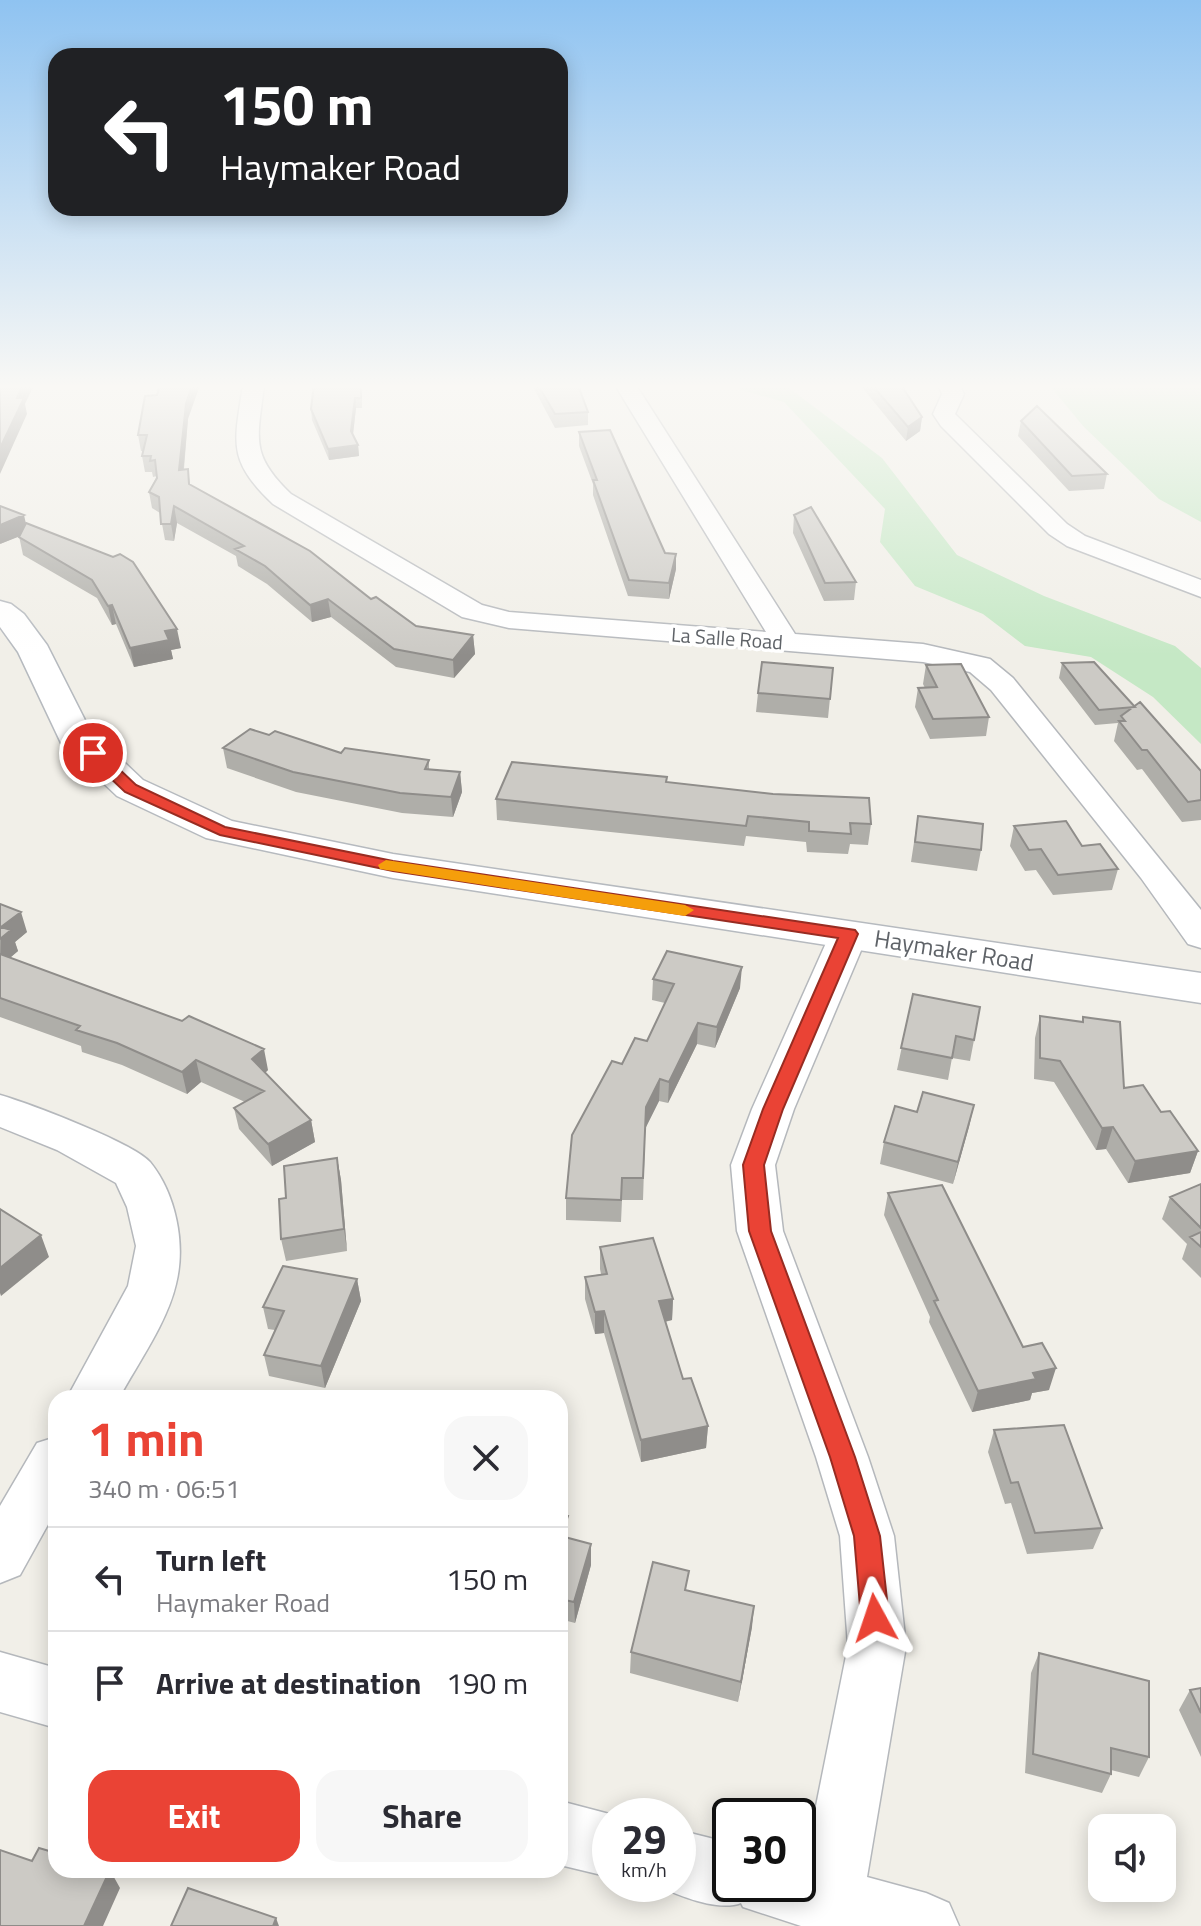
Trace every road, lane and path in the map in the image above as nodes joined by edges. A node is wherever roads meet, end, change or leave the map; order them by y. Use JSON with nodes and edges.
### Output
{"nodes":[{"id":1,"x":256,"y":475,"type":"edge"},
{"id":2,"x":681,"y":475,"type":"edge"},
{"id":3,"x":1003,"y":475,"type":"edge"},
{"id":4,"x":1201,"y":589,"type":"edge"},
{"id":5,"x":0,"y":611,"type":"edge"},
{"id":6,"x":786,"y":642,"type":"junction"},
{"id":7,"x":849,"y":934,"type":"junction"},
{"id":8,"x":1201,"y":936,"type":"edge"},
{"id":9,"x":1201,"y":988,"type":"edge"},
{"id":10,"x":0,"y":1110,"type":"edge"},
{"id":11,"x":97,"y":1390,"type":"edge"},
{"id":12,"x":48,"y":1474,"type":"edge"},
{"id":13,"x":0,"y":1557,"type":"edge"},
{"id":14,"x":0,"y":1682,"type":"edge"},
{"id":15,"x":48,"y":1696,"type":"edge"},
{"id":16,"x":568,"y":1835,"type":"edge"},
{"id":17,"x":592,"y":1841,"type":"edge"},
{"id":18,"x":816,"y":1896,"type":"edge"},
{"id":19,"x":830,"y":1900,"type":"junction"},
{"id":20,"x":926,"y":1926,"type":"edge"}],
"edges":[{"from":1,"to":6,"type":"street","name":"La Salle Road"},
{"from":2,"to":6,"type":"street"},
{"from":3,"to":4,"type":"street"},
{"from":5,"to":7,"type":"main road","name":"Haymaker Road"},
{"from":6,"to":8,"type":"street","name":"La Salle Road"},
{"from":7,"to":9,"type":"main road","name":"Haymaker Road"},
{"from":7,"to":19,"type":"street"},
{"from":10,"to":11,"type":"street"},
{"from":12,"to":13,"type":"street"},
{"from":14,"to":15,"type":"street"},
{"from":16,"to":17,"type":"street"},
{"from":18,"to":19,"type":"street"},
{"from":19,"to":20,"type":"street"}]}
